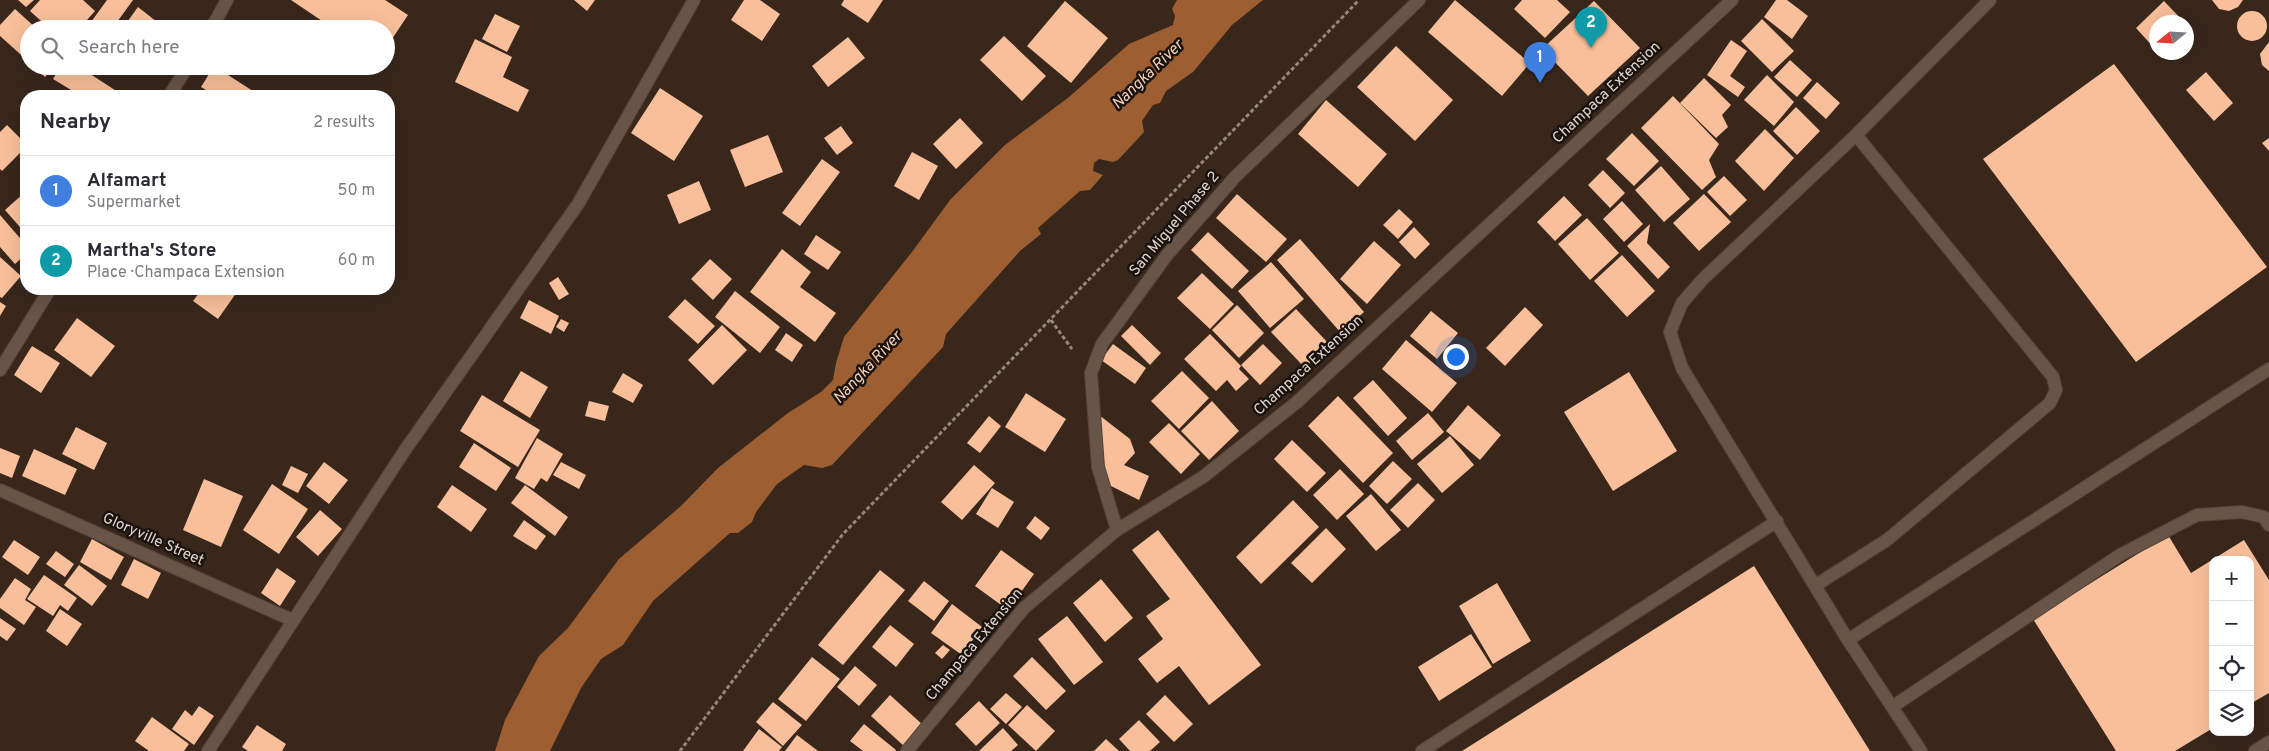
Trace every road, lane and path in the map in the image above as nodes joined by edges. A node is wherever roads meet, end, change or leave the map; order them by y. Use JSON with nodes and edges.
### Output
{"nodes":[{"id":1,"x":227,"y":0,"type":"edge"},
{"id":2,"x":694,"y":0,"type":"edge"},
{"id":3,"x":1359,"y":0,"type":"edge"},
{"id":4,"x":1419,"y":0,"type":"edge"},
{"id":5,"x":1732,"y":0,"type":"edge"},
{"id":6,"x":1990,"y":0,"type":"edge"},
{"id":7,"x":216,"y":20,"type":"edge"},
{"id":8,"x":182,"y":75,"type":"edge"},
{"id":9,"x":173,"y":90,"type":"edge"},
{"id":10,"x":1856,"y":135,"type":"junction"},
{"id":11,"x":46,"y":295,"type":"edge"},
{"id":12,"x":2269,"y":369,"type":"edge"},
{"id":13,"x":0,"y":370,"type":"edge"},
{"id":14,"x":0,"y":490,"type":"edge"},
{"id":15,"x":1777,"y":521,"type":"junction"},
{"id":16,"x":2269,"y":525,"type":"edge"},
{"id":17,"x":1117,"y":530,"type":"junction"},
{"id":18,"x":1816,"y":585,"type":"junction"},
{"id":19,"x":292,"y":620,"type":"junction"},
{"id":20,"x":1848,"y":640,"type":"junction"},
{"id":21,"x":1892,"y":707,"type":"junction"},
{"id":22,"x":2269,"y":742,"type":"edge"},
{"id":23,"x":208,"y":751,"type":"edge"},
{"id":24,"x":680,"y":751,"type":"edge"},
{"id":25,"x":907,"y":751,"type":"edge"},
{"id":26,"x":1422,"y":751,"type":"edge"},
{"id":27,"x":1921,"y":751,"type":"edge"},
{"id":28,"x":2255,"y":751,"type":"edge"}],
"edges":[{"from":1,"to":7,"type":"street"},
{"from":2,"to":19,"type":"street"},
{"from":3,"to":24,"type":"path"},
{"from":4,"to":17,"type":"street","name":"San Miguel Phase 2"},
{"from":5,"to":17,"type":"street","name":"Champaca Extension"},
{"from":6,"to":10,"type":"street"},
{"from":8,"to":9,"type":"street"},
{"from":10,"to":15,"type":"street"},
{"from":10,"to":18,"type":"street"},
{"from":11,"to":13,"type":"street"},
{"from":12,"to":20,"type":"street"},
{"from":14,"to":19,"type":"street","name":"Gloryville Street"},
{"from":15,"to":18,"type":"street"},
{"from":15,"to":26,"type":"street"},
{"from":16,"to":21,"type":"street"},
{"from":17,"to":25,"type":"street","name":"Champaca Extension"},
{"from":18,"to":20,"type":"street"},
{"from":19,"to":23,"type":"street"},
{"from":20,"to":21,"type":"street"},
{"from":21,"to":27,"type":"street"},
{"from":22,"to":28,"type":"street"}]}
